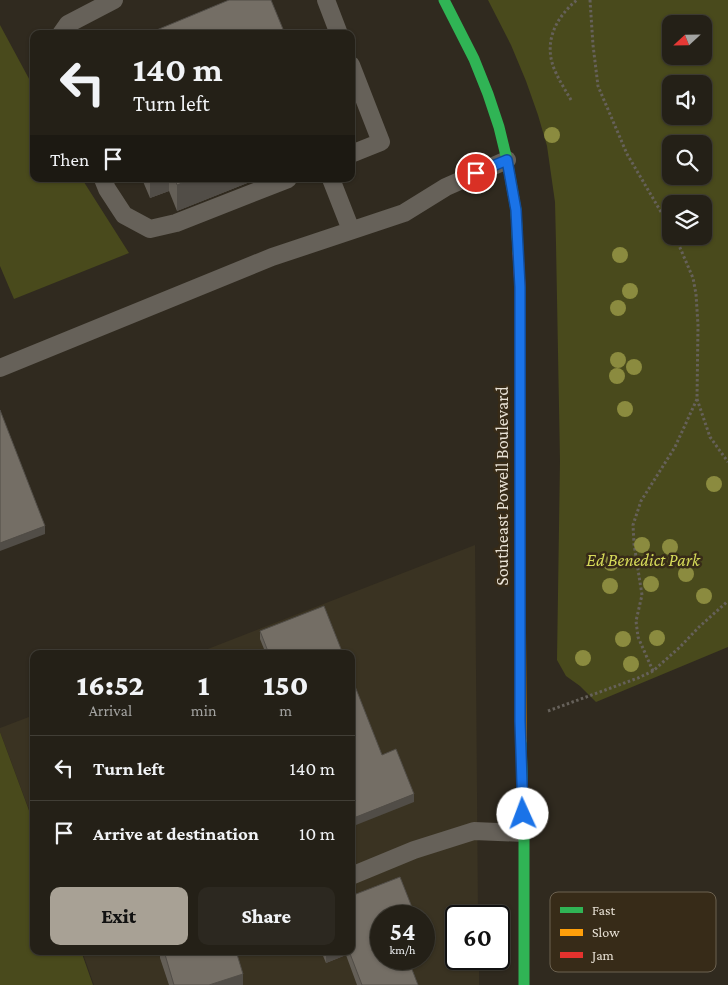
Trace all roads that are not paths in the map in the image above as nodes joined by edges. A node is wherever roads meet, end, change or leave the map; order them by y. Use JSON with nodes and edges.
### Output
{"nodes":[{"id":1,"x":114,"y":0,"type":"edge"},
{"id":2,"x":326,"y":0,"type":"edge"},
{"id":3,"x":444,"y":0,"type":"edge"},
{"id":4,"x":64,"y":30,"type":"edge"},
{"id":5,"x":337,"y":30,"type":"edge"},
{"id":6,"x":355,"y":76,"type":"edge"},
{"id":7,"x":355,"y":152,"type":"edge"},
{"id":8,"x":507,"y":160,"type":"junction"},
{"id":9,"x":104,"y":182,"type":"edge"},
{"id":10,"x":280,"y":182,"type":"edge"},
{"id":11,"x":332,"y":182,"type":"edge"},
{"id":12,"x":351,"y":230,"type":"junction"},
{"id":13,"x":0,"y":368,"type":"edge"},
{"id":14,"x":524,"y":833,"type":"junction"},
{"id":15,"x":355,"y":874,"type":"edge"},
{"id":16,"x":524,"y":985,"type":"edge"}],
"edges":[{"from":1,"to":4,"type":"lane"},
{"from":2,"to":5,"type":"lane"},
{"from":3,"to":8,"type":"main road","name":"Southeast Powell Boulevard"},
{"from":6,"to":7,"type":"lane"},
{"from":8,"to":12,"type":"lane"},
{"from":8,"to":14,"type":"main road","name":"Southeast Powell Boulevard"},
{"from":9,"to":10,"type":"lane"},
{"from":11,"to":12,"type":"lane"},
{"from":12,"to":13,"type":"lane"},
{"from":14,"to":15,"type":"lane"},
{"from":14,"to":16,"type":"main road","name":"Southeast Powell Boulevard"}]}
